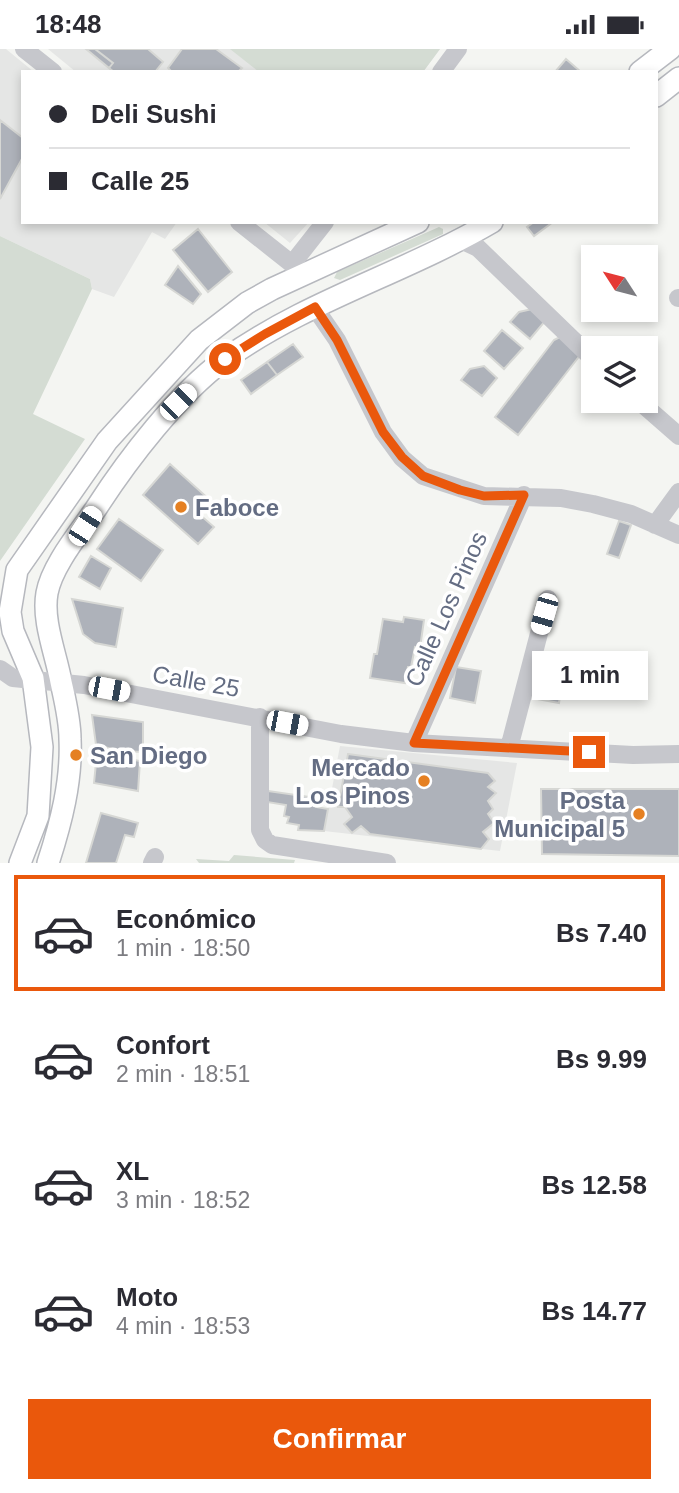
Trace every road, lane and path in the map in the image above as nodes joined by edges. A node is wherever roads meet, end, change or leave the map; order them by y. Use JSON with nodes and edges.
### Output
{"nodes":[{"id":1,"x":24,"y":49,"type":"edge"},
{"id":2,"x":458,"y":49,"type":"edge"},
{"id":3,"x":670,"y":49,"type":"edge"},
{"id":4,"x":50,"y":70,"type":"edge"},
{"id":5,"x":442,"y":70,"type":"edge"},
{"id":6,"x":643,"y":70,"type":"edge"},
{"id":7,"x":679,"y":78,"type":"edge"},
{"id":8,"x":658,"y":94,"type":"edge"},
{"id":9,"x":241,"y":224,"type":"edge"},
{"id":10,"x":323,"y":224,"type":"edge"},
{"id":11,"x":413,"y":224,"type":"edge"},
{"id":12,"x":484,"y":224,"type":"edge"},
{"id":13,"x":456,"y":231,"type":"edge"},
{"id":14,"x":295,"y":270,"type":"junction"},
{"id":15,"x":315,"y":307,"type":"junction"},
{"id":16,"x":581,"y":347,"type":"edge"},
{"id":17,"x":653,"y":413,"type":"edge"},
{"id":18,"x":679,"y":436,"type":"edge"},
{"id":19,"x":679,"y":492,"type":"edge"},
{"id":20,"x":524,"y":495,"type":"junction"},
{"id":21,"x":655,"y":525,"type":"junction"},
{"id":22,"x":679,"y":535,"type":"edge"},
{"id":23,"x":8,"y":577,"type":"edge"},
{"id":24,"x":548,"y":599,"type":"dead end"},
{"id":25,"x":0,"y":669,"type":"edge"},
{"id":26,"x":33,"y":678,"type":"junction"},
{"id":27,"x":62,"y":682,"type":"junction"},
{"id":28,"x":260,"y":717,"type":"junction"},
{"id":29,"x":414,"y":743,"type":"junction"},
{"id":30,"x":509,"y":748,"type":"junction"},
{"id":31,"x":679,"y":754,"type":"edge"},
{"id":32,"x":20,"y":863,"type":"edge"},
{"id":33,"x":48,"y":863,"type":"edge"},
{"id":34,"x":377,"y":863,"type":"edge"}],
"edges":[{"from":1,"to":4,"type":"street"},
{"from":2,"to":5,"type":"street"},
{"from":3,"to":6,"type":"main road"},
{"from":7,"to":8,"type":"main road"},
{"from":9,"to":14,"type":"street"},
{"from":10,"to":14,"type":"street"},
{"from":11,"to":14,"type":"main road"},
{"from":12,"to":13,"type":"main road"},
{"from":13,"to":15,"type":"main road"},
{"from":13,"to":16,"type":"street"},
{"from":14,"to":15,"type":"main road"},
{"from":14,"to":23,"type":"main road"},
{"from":15,"to":20,"type":"street"},
{"from":15,"to":27,"type":"main road"},
{"from":17,"to":18,"type":"street"},
{"from":19,"to":21,"type":"street"},
{"from":20,"to":21,"type":"street"},
{"from":20,"to":29,"type":"street","name":"Calle Los Pinos"},
{"from":21,"to":22,"type":"street"},
{"from":23,"to":26,"type":"main road"},
{"from":24,"to":30,"type":"street"},
{"from":25,"to":26,"type":"street","name":"Calle 25"},
{"from":26,"to":27,"type":"street","name":"Calle 25"},
{"from":26,"to":32,"type":"main road"},
{"from":27,"to":28,"type":"street","name":"Calle 25"},
{"from":27,"to":33,"type":"main road"},
{"from":28,"to":29,"type":"street","name":"Calle 25"},
{"from":28,"to":34,"type":"street"},
{"from":29,"to":30,"type":"street","name":"Calle 25"},
{"from":30,"to":31,"type":"street","name":"Calle 25"}]}
